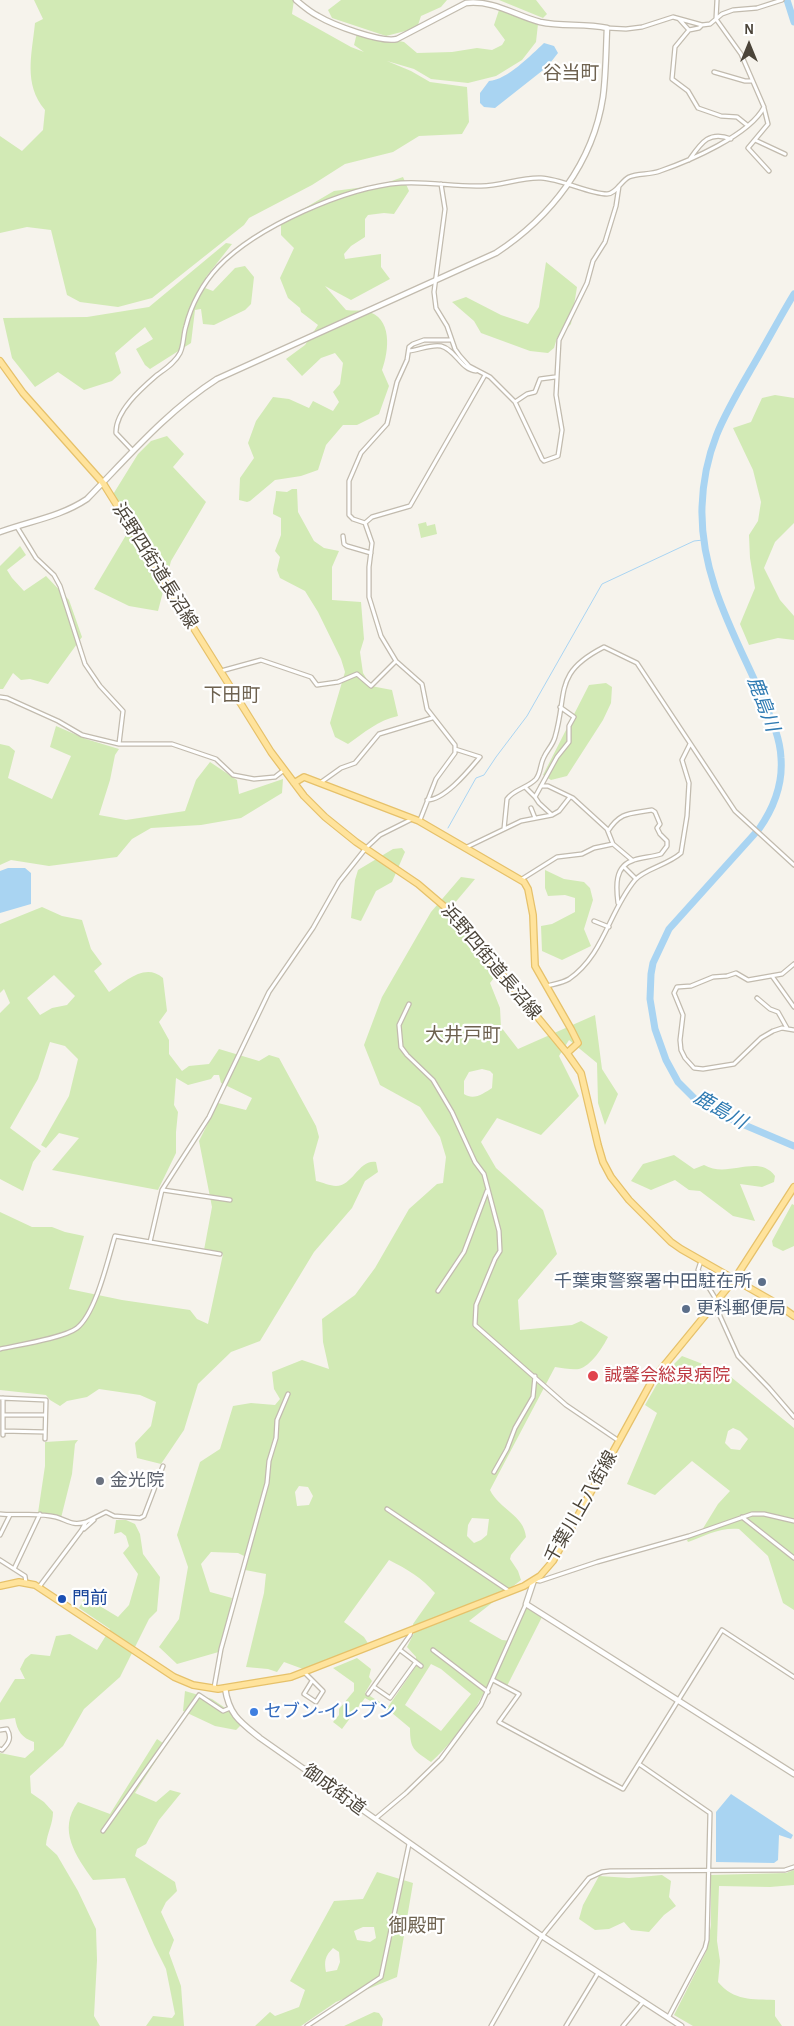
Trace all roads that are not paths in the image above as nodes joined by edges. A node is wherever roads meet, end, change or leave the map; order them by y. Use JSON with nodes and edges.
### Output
{"nodes":[{"id":1,"x":296,"y":0,"type":"edge"},
{"id":2,"x":717,"y":0,"type":"edge"},
{"id":3,"x":782,"y":0,"type":"edge"},
{"id":4,"x":678,"y":18,"type":"junction"},
{"id":5,"x":716,"y":19,"type":"junction"},
{"id":6,"x":702,"y":25,"type":"junction"},
{"id":7,"x":607,"y":28,"type":"junction"},
{"id":8,"x":689,"y":30,"type":"junction"},
{"id":9,"x":714,"y":72,"type":"dead end"},
{"id":10,"x":752,"y":81,"type":"junction"},
{"id":11,"x":764,"y":107,"type":"junction"},
{"id":12,"x":747,"y":125,"type":"junction"},
{"id":13,"x":731,"y":139,"type":"junction"},
{"id":14,"x":755,"y":140,"type":"junction"},
{"id":15,"x":785,"y":154,"type":"dead end"},
{"id":16,"x":689,"y":160,"type":"junction"},
{"id":17,"x":769,"y":171,"type":"dead end"},
{"id":18,"x":569,"y":183,"type":"junction"},
{"id":19,"x":441,"y":184,"type":"junction"},
{"id":20,"x":619,"y":186,"type":"junction"},
{"id":21,"x":435,"y":280,"type":"junction"},
{"id":22,"x":450,"y":340,"type":"junction"},
{"id":23,"x":409,"y":351,"type":"junction"},
{"id":24,"x":0,"y":361,"type":"edge"},
{"id":25,"x":477,"y":371,"type":"junction"},
{"id":26,"x":485,"y":375,"type":"junction"},
{"id":27,"x":556,"y":377,"type":"junction"},
{"id":28,"x":515,"y":402,"type":"junction"},
{"id":29,"x":133,"y":451,"type":"junction"},
{"id":30,"x":102,"y":483,"type":"junction"},
{"id":31,"x":365,"y":523,"type":"junction"},
{"id":32,"x":18,"y":527,"type":"junction"},
{"id":33,"x":0,"y":532,"type":"edge"},
{"id":34,"x":343,"y":536,"type":"dead end"},
{"id":35,"x":371,"y":553,"type":"junction"},
{"id":36,"x":396,"y":661,"type":"junction"},
{"id":37,"x":221,"y":671,"type":"junction"},
{"id":38,"x":0,"y":697,"type":"edge"},
{"id":39,"x":560,"y":707,"type":"junction"},
{"id":40,"x":432,"y":718,"type":"junction"},
{"id":41,"x":119,"y":744,"type":"junction"},
{"id":42,"x":690,"y":744,"type":"junction"},
{"id":43,"x":455,"y":749,"type":"junction"},
{"id":44,"x":284,"y":770,"type":"junction"},
{"id":45,"x":294,"y":783,"type":"junction"},
{"id":46,"x":320,"y":783,"type":"junction"},
{"id":47,"x":541,"y":786,"type":"junction"},
{"id":48,"x":525,"y":787,"type":"junction"},
{"id":49,"x":536,"y":797,"type":"junction"},
{"id":50,"x":570,"y":797,"type":"junction"},
{"id":51,"x":427,"y":800,"type":"junction"},
{"id":52,"x":531,"y":808,"type":"dead end"},
{"id":53,"x":552,"y":815,"type":"junction"},
{"id":54,"x":412,"y":818,"type":"junction"},
{"id":55,"x":535,"y":818,"type":"junction"},
{"id":56,"x":419,"y":821,"type":"junction"},
{"id":57,"x":504,"y":829,"type":"junction"},
{"id":58,"x":608,"y":831,"type":"junction"},
{"id":59,"x":613,"y":844,"type":"junction"},
{"id":60,"x":467,"y":847,"type":"junction"},
{"id":61,"x":366,"y":848,"type":"junction"},
{"id":62,"x":632,"y":860,"type":"junction"},
{"id":63,"x":794,"y":866,"type":"edge"},
{"id":64,"x":624,"y":867,"type":"junction"},
{"id":65,"x":522,"y":879,"type":"junction"},
{"id":66,"x":636,"y":879,"type":"junction"},
{"id":67,"x":618,"y":904,"type":"junction"},
{"id":68,"x":594,"y":921,"type":"dead end"},
{"id":69,"x":609,"y":927,"type":"junction"},
{"id":70,"x":794,"y":964,"type":"edge"},
{"id":71,"x":772,"y":976,"type":"junction"},
{"id":72,"x":545,"y":987,"type":"junction"},
{"id":73,"x":757,"y":998,"type":"dead end"},
{"id":74,"x":409,"y":1004,"type":"dead end"},
{"id":75,"x":794,"y":1007,"type":"edge"},
{"id":76,"x":787,"y":1029,"type":"junction"},
{"id":77,"x":794,"y":1030,"type":"edge"},
{"id":78,"x":567,"y":1053,"type":"junction"},
{"id":79,"x":794,"y":1187,"type":"edge"},
{"id":80,"x":162,"y":1190,"type":"junction"},
{"id":81,"x":488,"y":1191,"type":"junction"},
{"id":82,"x":230,"y":1200,"type":"dead end"},
{"id":83,"x":150,"y":1242,"type":"junction"},
{"id":84,"x":220,"y":1254,"type":"dead end"},
{"id":85,"x":701,"y":1261,"type":"junction"},
{"id":86,"x":734,"y":1280,"type":"junction"},
{"id":87,"x":438,"y":1291,"type":"dead end"},
{"id":88,"x":716,"y":1303,"type":"junction"},
{"id":89,"x":794,"y":1316,"type":"edge"},
{"id":90,"x":0,"y":1349,"type":"edge"},
{"id":91,"x":535,"y":1376,"type":"junction"},
{"id":92,"x":288,"y":1394,"type":"dead end"},
{"id":93,"x":2,"y":1398,"type":"edge"},
{"id":94,"x":3,"y":1415,"type":"junction"},
{"id":95,"x":45,"y":1415,"type":"junction"},
{"id":96,"x":794,"y":1417,"type":"edge"},
{"id":97,"x":45,"y":1432,"type":"junction"},
{"id":98,"x":45,"y":1439,"type":"dead end"},
{"id":99,"x":619,"y":1441,"type":"junction"},
{"id":100,"x":163,"y":1466,"type":"dead end"},
{"id":101,"x":494,"y":1472,"type":"dead end"},
{"id":102,"x":387,"y":1509,"type":"dead end"},
{"id":103,"x":0,"y":1514,"type":"edge"},
{"id":104,"x":40,"y":1514,"type":"junction"},
{"id":105,"x":10,"y":1515,"type":"junction"},
{"id":106,"x":742,"y":1516,"type":"junction"},
{"id":107,"x":97,"y":1517,"type":"junction"},
{"id":108,"x":794,"y":1521,"type":"edge"},
{"id":109,"x":86,"y":1522,"type":"junction"},
{"id":110,"x":81,"y":1531,"type":"junction"},
{"id":111,"x":0,"y":1535,"type":"edge"},
{"id":112,"x":794,"y":1558,"type":"edge"},
{"id":113,"x":0,"y":1560,"type":"edge"},
{"id":114,"x":14,"y":1569,"type":"junction"},
{"id":115,"x":534,"y":1580,"type":"junction"},
{"id":116,"x":26,"y":1583,"type":"junction"},
{"id":117,"x":0,"y":1586,"type":"edge"},
{"id":118,"x":39,"y":1587,"type":"junction"},
{"id":119,"x":510,"y":1592,"type":"junction"},
{"id":120,"x":526,"y":1604,"type":"junction"},
{"id":121,"x":411,"y":1631,"type":"junction"},
{"id":122,"x":400,"y":1650,"type":"junction"},
{"id":123,"x":433,"y":1650,"type":"dead end"},
{"id":124,"x":416,"y":1662,"type":"junction"},
{"id":125,"x":421,"y":1666,"type":"dead end"},
{"id":126,"x":305,"y":1673,"type":"junction"},
{"id":127,"x":794,"y":1676,"type":"edge"},
{"id":128,"x":493,"y":1680,"type":"junction"},
{"id":129,"x":312,"y":1682,"type":"junction"},
{"id":130,"x":374,"y":1687,"type":"junction"},
{"id":131,"x":214,"y":1688,"type":"junction"},
{"id":132,"x":225,"y":1688,"type":"junction"},
{"id":133,"x":488,"y":1692,"type":"junction"},
{"id":134,"x":368,"y":1694,"type":"dead end"},
{"id":135,"x":678,"y":1701,"type":"junction"},
{"id":136,"x":230,"y":1708,"type":"junction"},
{"id":137,"x":0,"y":1730,"type":"edge"},
{"id":138,"x":0,"y":1749,"type":"edge"},
{"id":139,"x":639,"y":1764,"type":"junction"},
{"id":140,"x":794,"y":1774,"type":"edge"},
{"id":141,"x":374,"y":1819,"type":"junction"},
{"id":142,"x":103,"y":1832,"type":"dead end"},
{"id":143,"x":409,"y":1844,"type":"junction"},
{"id":144,"x":794,"y":1867,"type":"edge"},
{"id":145,"x":708,"y":1871,"type":"junction"},
{"id":146,"x":542,"y":1936,"type":"junction"},
{"id":147,"x":598,"y":1973,"type":"junction"},
{"id":148,"x":643,"y":2002,"type":"junction"},
{"id":149,"x":667,"y":2018,"type":"junction"},
{"id":150,"x":307,"y":2026,"type":"edge"},
{"id":151,"x":491,"y":2026,"type":"edge"},
{"id":152,"x":566,"y":2026,"type":"edge"},
{"id":153,"x":623,"y":2026,"type":"edge"},
{"id":154,"x":681,"y":2026,"type":"edge"}],
"edges":[{"from":1,"to":7,"type":"street"},
{"from":2,"to":5,"type":"street"},
{"from":3,"to":5,"type":"street"},
{"from":4,"to":6,"type":"street"},
{"from":4,"to":7,"type":"street"},
{"from":4,"to":8,"type":"street"},
{"from":5,"to":6,"type":"street"},
{"from":5,"to":10,"type":"street"},
{"from":6,"to":8,"type":"street"},
{"from":7,"to":18,"type":"street"},
{"from":8,"to":12,"type":"street"},
{"from":9,"to":10,"type":"street"},
{"from":10,"to":11,"type":"street"},
{"from":11,"to":12,"type":"street"},
{"from":11,"to":14,"type":"street"},
{"from":12,"to":13,"type":"street"},
{"from":13,"to":16,"type":"street"},
{"from":13,"to":16,"type":"street"},
{"from":14,"to":15,"type":"street"},
{"from":14,"to":17,"type":"street"},
{"from":16,"to":20,"type":"street"},
{"from":18,"to":19,"type":"street"},
{"from":18,"to":20,"type":"street"},
{"from":18,"to":21,"type":"street"},
{"from":19,"to":21,"type":"street"},
{"from":19,"to":29,"type":"street"},
{"from":20,"to":27,"type":"street"},
{"from":21,"to":22,"type":"street"},
{"from":21,"to":29,"type":"street"},
{"from":22,"to":23,"type":"street"},
{"from":22,"to":25,"type":"street"},
{"from":23,"to":25,"type":"street"},
{"from":23,"to":31,"type":"street"},
{"from":24,"to":30,"type":"main road","name":"浜野四街道長沼線"},
{"from":25,"to":26,"type":"street"},
{"from":26,"to":28,"type":"street"},
{"from":26,"to":31,"type":"street"},
{"from":27,"to":28,"type":"street"},
{"from":27,"to":28,"type":"street"},
{"from":29,"to":30,"type":"street"},
{"from":30,"to":32,"type":"street"},
{"from":30,"to":37,"type":"main road","name":"浜野四街道長沼線"},
{"from":31,"to":35,"type":"street"},
{"from":32,"to":33,"type":"street"},
{"from":32,"to":41,"type":"street"},
{"from":34,"to":35,"type":"street"},
{"from":35,"to":36,"type":"street"},
{"from":36,"to":37,"type":"street"},
{"from":36,"to":40,"type":"street"},
{"from":37,"to":44,"type":"main road","name":"浜野四街道長沼線"},
{"from":38,"to":41,"type":"street"},
{"from":39,"to":42,"type":"street"},
{"from":39,"to":47,"type":"street"},
{"from":39,"to":48,"type":"street"},
{"from":40,"to":43,"type":"street"},
{"from":40,"to":46,"type":"street"},
{"from":41,"to":44,"type":"street"},
{"from":42,"to":63,"type":"street"},
{"from":42,"to":66,"type":"street"},
{"from":43,"to":51,"type":"street"},
{"from":43,"to":51,"type":"street"},
{"from":44,"to":45,"type":"main road","name":"浜野四街道長沼線"},
{"from":45,"to":46,"type":"main road"},
{"from":45,"to":61,"type":"main road","name":"浜野四街道長沼線"},
{"from":46,"to":54,"type":"main road"},
{"from":47,"to":49,"type":"street"},
{"from":47,"to":50,"type":"street"},
{"from":48,"to":49,"type":"street"},
{"from":48,"to":57,"type":"street"},
{"from":49,"to":53,"type":"street"},
{"from":50,"to":53,"type":"street"},
{"from":50,"to":58,"type":"street"},
{"from":51,"to":56,"type":"street"},
{"from":52,"to":55,"type":"street"},
{"from":53,"to":55,"type":"street"},
{"from":54,"to":56,"type":"main road"},
{"from":54,"to":61,"type":"street"},
{"from":55,"to":57,"type":"street"},
{"from":56,"to":60,"type":"main road"},
{"from":57,"to":60,"type":"street"},
{"from":58,"to":59,"type":"street"},
{"from":58,"to":62,"type":"street"},
{"from":59,"to":62,"type":"street"},
{"from":59,"to":65,"type":"street"},
{"from":60,"to":65,"type":"main road"},
{"from":61,"to":78,"type":"main road","name":"浜野四街道長沼線"},
{"from":61,"to":80,"type":"street"},
{"from":62,"to":64,"type":"street"},
{"from":64,"to":66,"type":"street"},
{"from":64,"to":67,"type":"street"},
{"from":65,"to":72,"type":"main road","name":"浜野四街道長沼線"},
{"from":66,"to":67,"type":"street"},
{"from":67,"to":69,"type":"street"},
{"from":68,"to":69,"type":"street"},
{"from":69,"to":72,"type":"street"},
{"from":70,"to":71,"type":"street"},
{"from":71,"to":75,"type":"street"},
{"from":71,"to":76,"type":"street"},
{"from":72,"to":78,"type":"main road","name":"浜野四街道長沼線"},
{"from":73,"to":76,"type":"street"},
{"from":74,"to":81,"type":"street"},
{"from":76,"to":77,"type":"street"},
{"from":78,"to":85,"type":"main road","name":"浜野四街道長沼線"},
{"from":79,"to":86,"type":"main road","name":"千葉川上八街線"},
{"from":80,"to":82,"type":"street"},
{"from":80,"to":83,"type":"street"},
{"from":81,"to":87,"type":"street"},
{"from":81,"to":91,"type":"street"},
{"from":83,"to":84,"type":"street"},
{"from":83,"to":90,"type":"street"},
{"from":85,"to":86,"type":"main road","name":"浜野四街道長沼線"},
{"from":85,"to":88,"type":"street"},
{"from":86,"to":88,"type":"main road","name":"千葉川上八街線"},
{"from":86,"to":89,"type":"main road","name":"浜野四街道長沼線"},
{"from":88,"to":96,"type":"street"},
{"from":88,"to":99,"type":"main road","name":"千葉川上八街線"},
{"from":91,"to":99,"type":"street"},
{"from":91,"to":101,"type":"street"},
{"from":92,"to":131,"type":"street"},
{"from":93,"to":94,"type":"street"},
{"from":93,"to":95,"type":"street"},
{"from":94,"to":95,"type":"street"},
{"from":94,"to":97,"type":"street"},
{"from":95,"to":97,"type":"street"},
{"from":97,"to":98,"type":"street"},
{"from":99,"to":115,"type":"main road","name":"千葉川上八街線"},
{"from":100,"to":107,"type":"street"},
{"from":102,"to":119,"type":"street"},
{"from":103,"to":105,"type":"street"},
{"from":104,"to":105,"type":"street"},
{"from":104,"to":109,"type":"street"},
{"from":104,"to":114,"type":"street"},
{"from":105,"to":111,"type":"street"},
{"from":106,"to":108,"type":"street"},
{"from":106,"to":112,"type":"street"},
{"from":106,"to":115,"type":"street"},
{"from":107,"to":109,"type":"street"},
{"from":107,"to":110,"type":"street"},
{"from":109,"to":110,"type":"street"},
{"from":110,"to":118,"type":"street"},
{"from":113,"to":114,"type":"street"},
{"from":114,"to":116,"type":"street"},
{"from":115,"to":119,"type":"main road","name":"千葉川上八街線"},
{"from":115,"to":120,"type":"street"},
{"from":116,"to":117,"type":"main road"},
{"from":116,"to":118,"type":"main road"},
{"from":118,"to":131,"type":"main road"},
{"from":119,"to":121,"type":"main road","name":"千葉川上八街線"},
{"from":120,"to":128,"type":"street"},
{"from":120,"to":135,"type":"street"},
{"from":121,"to":122,"type":"street"},
{"from":121,"to":126,"type":"main road","name":"千葉川上八街線"},
{"from":122,"to":124,"type":"street"},
{"from":122,"to":130,"type":"street"},
{"from":123,"to":133,"type":"street"},
{"from":124,"to":125,"type":"street"},
{"from":124,"to":130,"type":"street"},
{"from":126,"to":129,"type":"street"},
{"from":126,"to":132,"type":"main road","name":"千葉川上八街線"},
{"from":127,"to":135,"type":"street"},
{"from":128,"to":133,"type":"street"},
{"from":128,"to":139,"type":"street"},
{"from":129,"to":129,"type":"street"},
{"from":130,"to":134,"type":"street"},
{"from":131,"to":132,"type":"main road"},
{"from":132,"to":136,"type":"street","name":"御成街道"},
{"from":133,"to":141,"type":"street"},
{"from":135,"to":139,"type":"street"},
{"from":135,"to":140,"type":"street"},
{"from":136,"to":141,"type":"street","name":"御成街道"},
{"from":136,"to":142,"type":"street"},
{"from":137,"to":138,"type":"street"},
{"from":139,"to":145,"type":"street"},
{"from":141,"to":143,"type":"street","name":"御成街道"},
{"from":143,"to":146,"type":"street","name":"御成街道"},
{"from":143,"to":150,"type":"street"},
{"from":144,"to":145,"type":"street"},
{"from":145,"to":146,"type":"street"},
{"from":145,"to":149,"type":"street"},
{"from":146,"to":147,"type":"street","name":"御成街道"},
{"from":146,"to":151,"type":"street"},
{"from":147,"to":148,"type":"street","name":"御成街道"},
{"from":147,"to":152,"type":"street"},
{"from":148,"to":149,"type":"street","name":"御成街道"},
{"from":148,"to":153,"type":"street"},
{"from":149,"to":154,"type":"street","name":"御成街道"}]}
